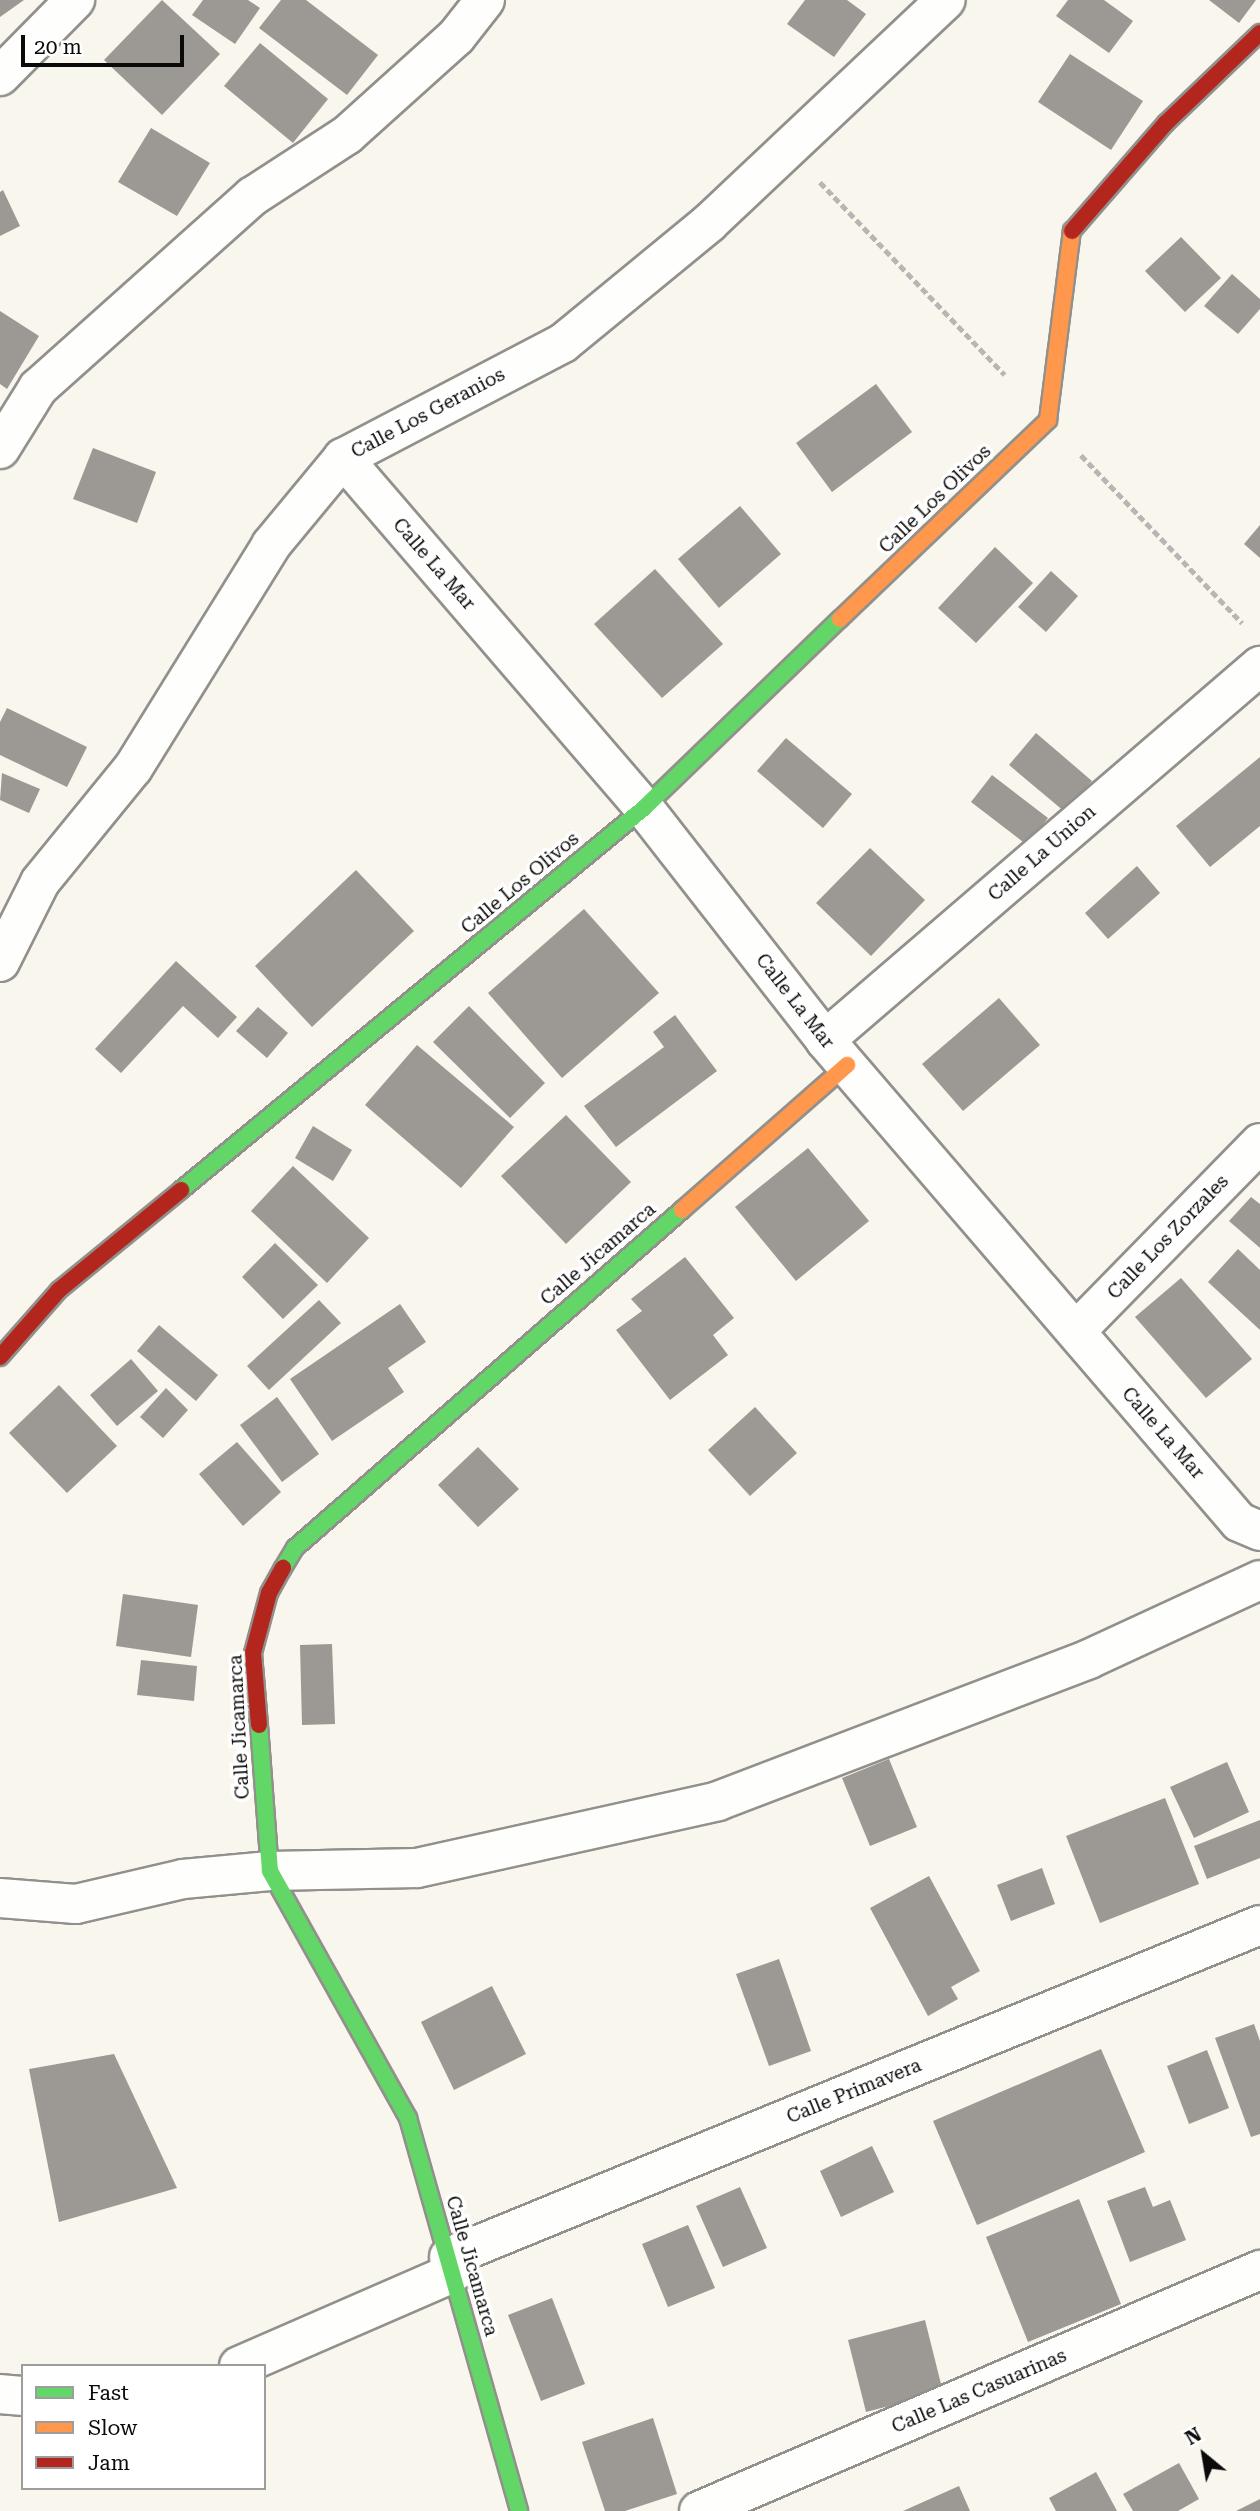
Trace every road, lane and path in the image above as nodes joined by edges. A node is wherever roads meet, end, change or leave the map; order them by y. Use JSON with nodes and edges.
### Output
{"nodes":[{"id":1,"x":75,"y":0,"type":"edge"},
{"id":2,"x":485,"y":0,"type":"edge"},
{"id":3,"x":946,"y":0,"type":"edge"},
{"id":4,"x":1260,"y":33,"type":"edge"},
{"id":5,"x":0,"y":76,"type":"edge"},
{"id":6,"x":0,"y":449,"type":"edge"},
{"id":7,"x":343,"y":458,"type":"junction"},
{"id":8,"x":1260,"y":666,"type":"edge"},
{"id":9,"x":644,"y":808,"type":"junction"},
{"id":10,"x":0,"y":962,"type":"edge"},
{"id":11,"x":836,"y":1053,"type":"junction"},
{"id":12,"x":1260,"y":1143,"type":"edge"},
{"id":13,"x":1076,"y":1331,"type":"junction"},
{"id":14,"x":0,"y":1357,"type":"edge"},
{"id":15,"x":1253,"y":1522,"type":"edge"},
{"id":16,"x":1260,"y":1580,"type":"edge"},
{"id":17,"x":270,"y":1871,"type":"junction"},
{"id":18,"x":0,"y":1898,"type":"edge"},
{"id":19,"x":1260,"y":1925,"type":"edge"},
{"id":20,"x":451,"y":2265,"type":"junction"},
{"id":21,"x":1260,"y":2270,"type":"edge"},
{"id":22,"x":243,"y":2364,"type":"edge"},
{"id":23,"x":0,"y":2394,"type":"edge"},
{"id":24,"x":21,"y":2396,"type":"edge"},
{"id":25,"x":519,"y":2511,"type":"edge"},
{"id":26,"x":699,"y":2511,"type":"edge"}],
"edges":[{"from":1,"to":5,"type":"street"},
{"from":2,"to":6,"type":"street"},
{"from":3,"to":7,"type":"street","name":"Calle Los Geranios"},
{"from":4,"to":9,"type":"street","name":"Calle Los Olivos"},
{"from":7,"to":9,"type":"street","name":"Calle La Mar"},
{"from":7,"to":10,"type":"street","name":"Calle Los Geranios"},
{"from":8,"to":11,"type":"street","name":"Calle La Union"},
{"from":9,"to":11,"type":"street","name":"Calle La Mar"},
{"from":9,"to":14,"type":"street","name":"Calle Los Olivos"},
{"from":11,"to":13,"type":"street","name":"Calle La Mar"},
{"from":11,"to":17,"type":"street","name":"Calle Jicamarca"},
{"from":12,"to":13,"type":"street","name":"Calle Los Zorzales"},
{"from":13,"to":15,"type":"street","name":"Calle La Mar"},
{"from":16,"to":17,"type":"street"},
{"from":17,"to":18,"type":"street"},
{"from":17,"to":20,"type":"street","name":"Calle Jicamarca"},
{"from":19,"to":20,"type":"street","name":"Calle Primavera"},
{"from":20,"to":22,"type":"street","name":"Calle Primavera"},
{"from":20,"to":25,"type":"street","name":"Calle Jicamarca"},
{"from":21,"to":26,"type":"street","name":"Calle Las Casuarinas"},
{"from":23,"to":24,"type":"street"}]}
